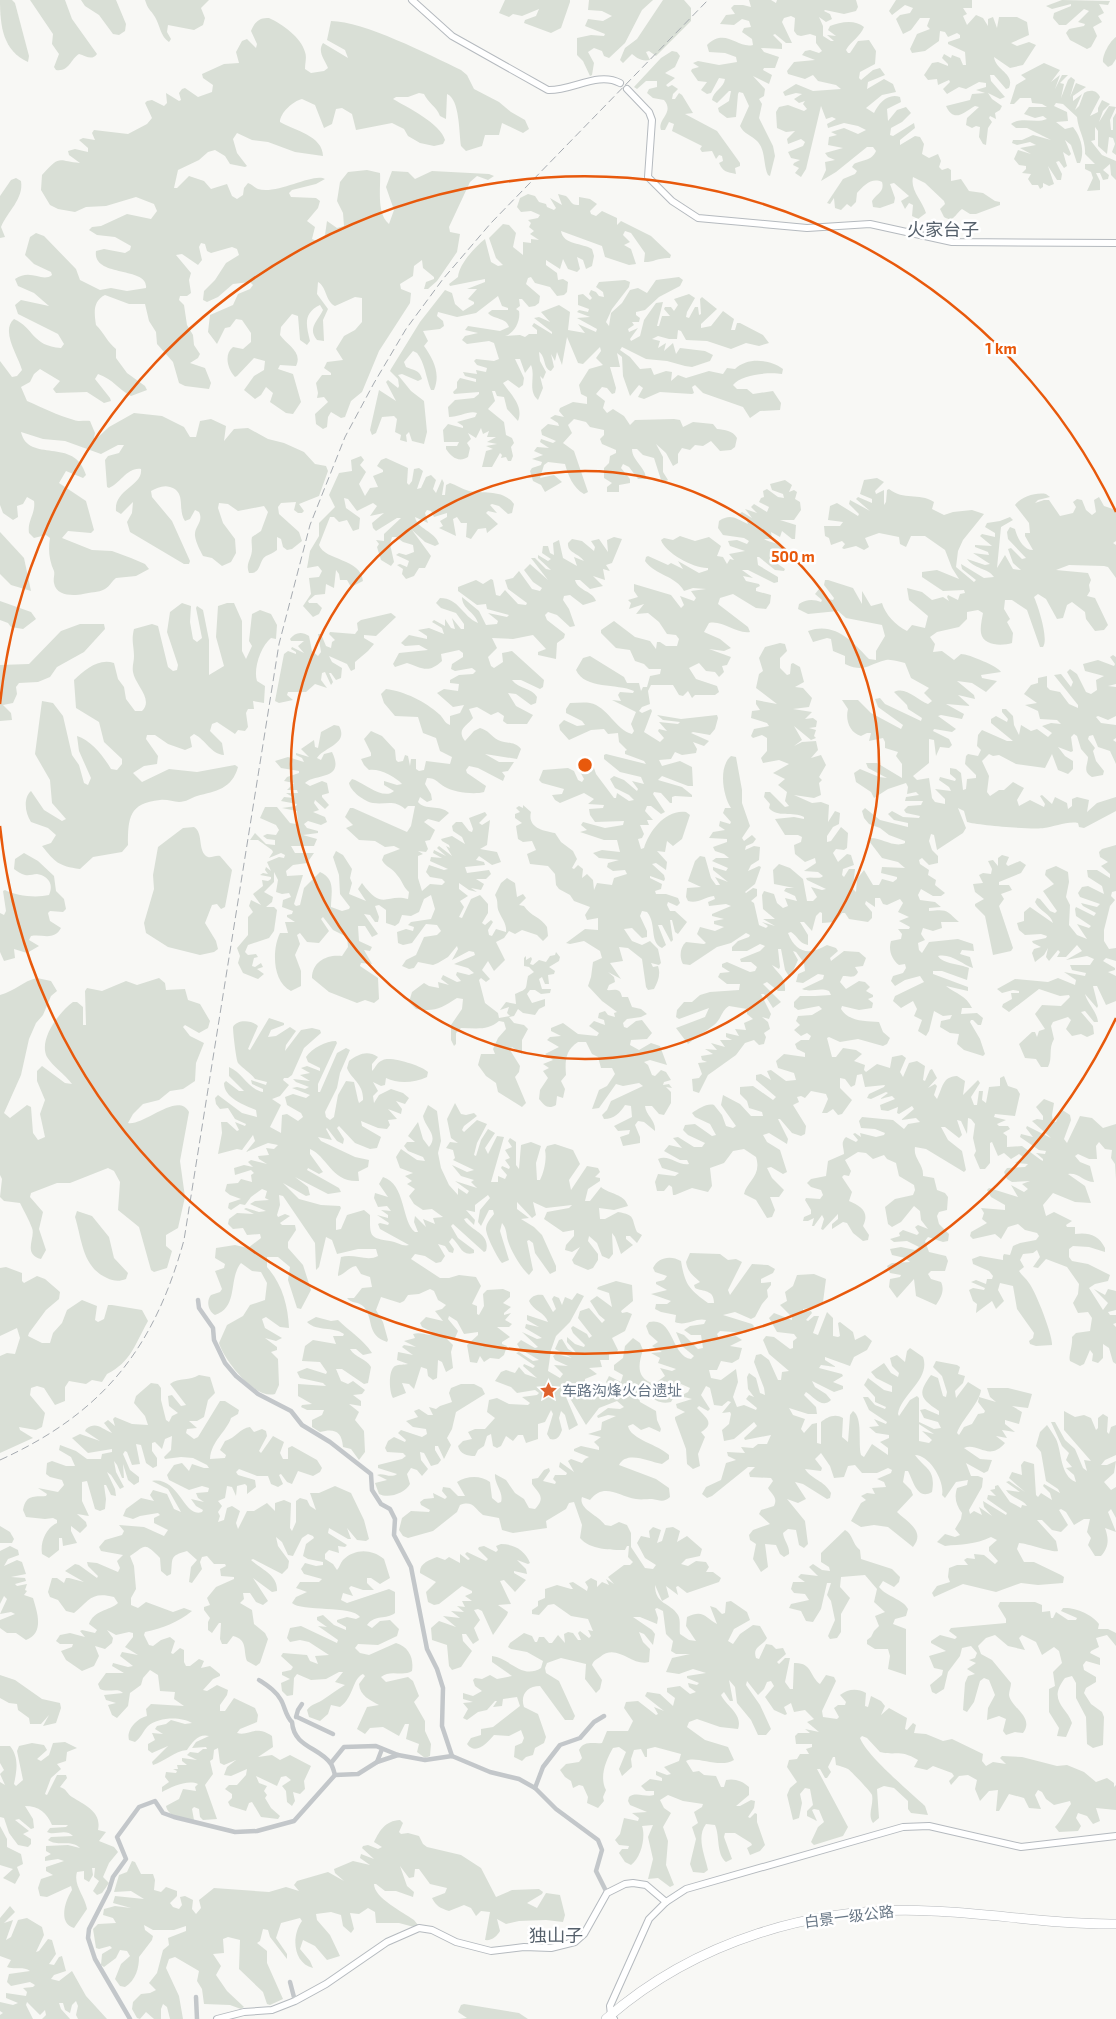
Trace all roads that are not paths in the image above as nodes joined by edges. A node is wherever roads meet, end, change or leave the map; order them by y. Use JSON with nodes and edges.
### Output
{"nodes":[{"id":1,"x":412,"y":0,"type":"edge"},
{"id":2,"x":620,"y":83,"type":"dead end"},
{"id":3,"x":627,"y":89,"type":"dead end"},
{"id":4,"x":1116,"y":243,"type":"edge"},
{"id":5,"x":198,"y":1300,"type":"dead end"},
{"id":6,"x":259,"y":1680,"type":"dead end"},
{"id":7,"x":302,"y":1704,"type":"dead end"},
{"id":8,"x":604,"y":1716,"type":"dead end"},
{"id":9,"x":296,"y":1717,"type":"junction"},
{"id":10,"x":292,"y":1722,"type":"junction"},
{"id":11,"x":333,"y":1734,"type":"dead end"},
{"id":12,"x":382,"y":1748,"type":"junction"},
{"id":13,"x":398,"y":1755,"type":"junction"},
{"id":14,"x":452,"y":1756,"type":"junction"},
{"id":15,"x":377,"y":1762,"type":"junction"},
{"id":16,"x":331,"y":1764,"type":"junction"},
{"id":17,"x":336,"y":1775,"type":"junction"},
{"id":18,"x":535,"y":1788,"type":"junction"},
{"id":19,"x":1116,"y":1836,"type":"edge"},
{"id":20,"x":607,"y":1892,"type":"junction"},
{"id":21,"x":666,"y":1902,"type":"junction"},
{"id":22,"x":1116,"y":1924,"type":"edge"},
{"id":23,"x":1116,"y":1930,"type":"edge"},
{"id":24,"x":290,"y":1982,"type":"dead end"},
{"id":25,"x":196,"y":1997,"type":"dead end"},
{"id":26,"x":295,"y":2001,"type":"junction"},
{"id":27,"x":611,"y":2018,"type":"edge"},
{"id":28,"x":130,"y":2019,"type":"edge"},
{"id":29,"x":198,"y":2019,"type":"edge"},
{"id":30,"x":217,"y":2019,"type":"edge"}],
"edges":[{"from":1,"to":2,"type":"street"},
{"from":3,"to":4,"type":"street"},
{"from":5,"to":14,"type":"street"},
{"from":6,"to":10,"type":"street"},
{"from":7,"to":9,"type":"street"},
{"from":8,"to":18,"type":"street"},
{"from":9,"to":10,"type":"street"},
{"from":9,"to":11,"type":"street"},
{"from":10,"to":16,"type":"street"},
{"from":12,"to":13,"type":"street"},
{"from":12,"to":15,"type":"street"},
{"from":12,"to":16,"type":"street"},
{"from":13,"to":14,"type":"street"},
{"from":13,"to":15,"type":"street"},
{"from":14,"to":18,"type":"street"},
{"from":15,"to":17,"type":"street"},
{"from":16,"to":17,"type":"street"},
{"from":17,"to":28,"type":"street"},
{"from":18,"to":20,"type":"street"},
{"from":19,"to":21,"type":"street"},
{"from":20,"to":21,"type":"street"},
{"from":20,"to":26,"type":"street"},
{"from":21,"to":27,"type":"street"},
{"from":22,"to":27,"type":"highway","name":"白景一级公路"},
{"from":23,"to":27,"type":"highway","name":"白景一级公路"},
{"from":24,"to":26,"type":"street"},
{"from":25,"to":29,"type":"street"},
{"from":26,"to":30,"type":"street"}]}
